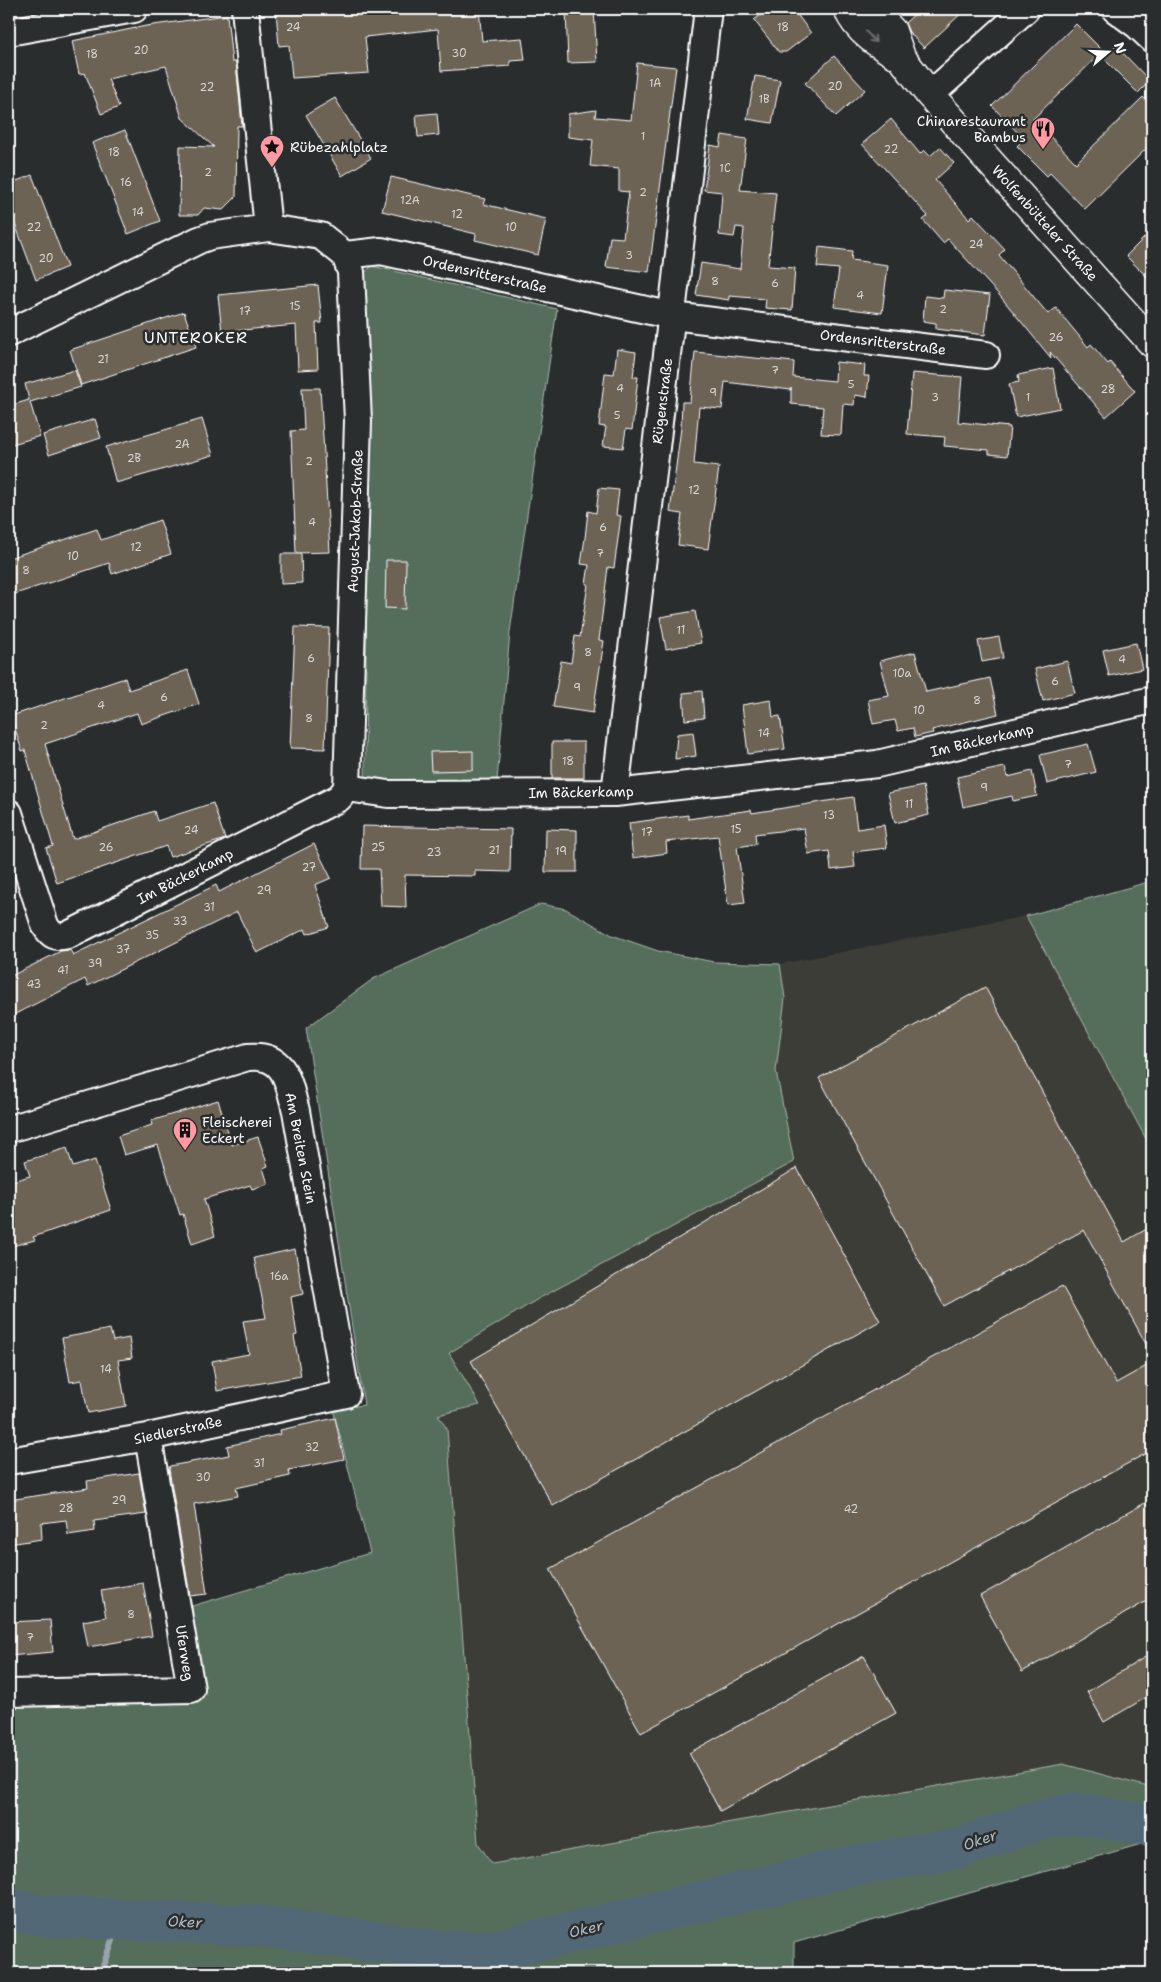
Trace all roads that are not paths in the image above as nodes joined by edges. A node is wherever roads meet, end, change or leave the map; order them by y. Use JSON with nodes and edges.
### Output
{"nodes":[{"id":1,"x":134,"y":9,"type":"edge"},
{"id":2,"x":245,"y":9,"type":"edge"},
{"id":3,"x":708,"y":9,"type":"edge"},
{"id":4,"x":848,"y":9,"type":"edge"},
{"id":5,"x":871,"y":9,"type":"edge"},
{"id":6,"x":1026,"y":9,"type":"edge"},
{"id":7,"x":1115,"y":9,"type":"edge"},
{"id":8,"x":9,"y":32,"type":"edge"},
{"id":9,"x":1152,"y":40,"type":"edge"},
{"id":10,"x":901,"y":56,"type":"junction"},
{"id":11,"x":930,"y":95,"type":"junction"},
{"id":12,"x":268,"y":228,"type":"junction"},
{"id":13,"x":345,"y":254,"type":"junction"},
{"id":14,"x":672,"y":316,"type":"junction"},
{"id":15,"x":9,"y":333,"type":"edge"},
{"id":16,"x":1152,"y":343,"type":"edge"},
{"id":17,"x":986,"y":355,"type":"dead end"},
{"id":18,"x":1152,"y":700,"type":"edge"},
{"id":19,"x":347,"y":788,"type":"junction"},
{"id":20,"x":615,"y":793,"type":"junction"},
{"id":21,"x":9,"y":813,"type":"edge"},
{"id":22,"x":9,"y":1129,"type":"edge"},
{"id":23,"x":346,"y":1394,"type":"joint"},
{"id":24,"x":148,"y":1437,"type":"junction"},
{"id":25,"x":9,"y":1461,"type":"edge"},
{"id":26,"x":9,"y":1693,"type":"edge"}],
"edges":[{"from":1,"to":8,"type":"street"},
{"from":2,"to":12,"type":"street"},
{"from":3,"to":14,"type":"street","name":"Rügenstraße"},
{"from":4,"to":10,"type":"main road","name":"Wolfenbütteler Straße","one_way":true},
{"from":5,"to":10,"type":"main road","name":"Wolfenbütteler Straße"},
{"from":6,"to":11,"type":"street"},
{"from":7,"to":9,"type":"street"},
{"from":10,"to":11,"type":"main road","name":"Wolfenbütteler Straße"},
{"from":11,"to":16,"type":"main road","name":"Wolfenbütteler Straße"},
{"from":12,"to":13,"type":"street"},
{"from":12,"to":15,"type":"street"},
{"from":13,"to":14,"type":"street","name":"Ordensritterstraße"},
{"from":13,"to":19,"type":"street","name":"August-Jakob-Straße"},
{"from":14,"to":17,"type":"street","name":"Ordensritterstraße"},
{"from":14,"to":20,"type":"street","name":"Rügenstraße"},
{"from":18,"to":20,"type":"street","name":"Im Bäckerkamp"},
{"from":19,"to":20,"type":"street","name":"Im Bäckerkamp"},
{"from":19,"to":21,"type":"street","name":"Im Bäckerkamp"},
{"from":22,"to":23,"type":"street","name":"Am Breiten Stein"},
{"from":23,"to":24,"type":"street","name":"Siedlerstraße"},
{"from":24,"to":25,"type":"street","name":"Siedlerstraße"},
{"from":24,"to":26,"type":"street","name":"Uferweg"}]}
